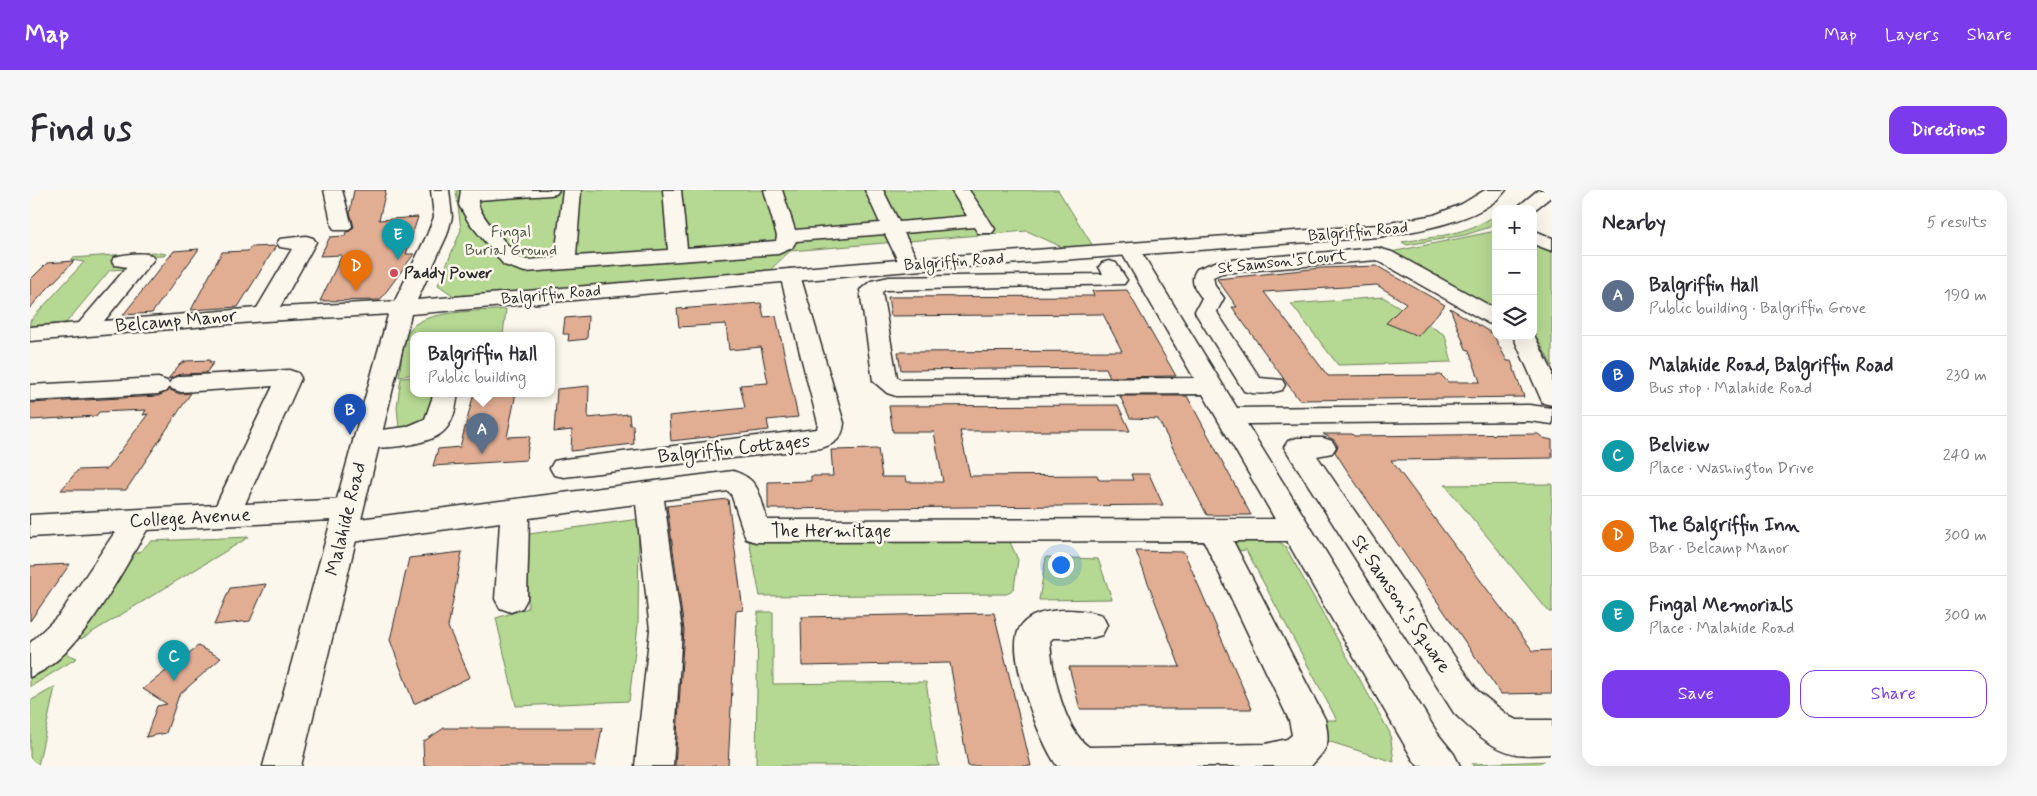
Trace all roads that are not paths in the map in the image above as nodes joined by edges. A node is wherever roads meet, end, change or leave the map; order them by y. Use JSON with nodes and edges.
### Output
{"nodes":[{"id":1,"x":333,"y":190,"type":"edge"},
{"id":2,"x":440,"y":190,"type":"edge"},
{"id":3,"x":550,"y":190,"type":"edge"},
{"id":4,"x":572,"y":190,"type":"edge"},
{"id":5,"x":672,"y":190,"type":"edge"},
{"id":6,"x":773,"y":190,"type":"edge"},
{"id":7,"x":874,"y":190,"type":"edge"},
{"id":8,"x":960,"y":190,"type":"edge"},
{"id":9,"x":1497,"y":190,"type":"edge"},
{"id":10,"x":1549,"y":190,"type":"edge"},
{"id":11,"x":470,"y":193,"type":"edge"},
{"id":12,"x":1529,"y":205,"type":"edge"},
{"id":13,"x":342,"y":226,"type":"dead end"},
{"id":14,"x":892,"y":228,"type":"junction"},
{"id":15,"x":787,"y":236,"type":"junction"},
{"id":16,"x":1537,"y":238,"type":"edge"},
{"id":17,"x":287,"y":243,"type":"dead end"},
{"id":18,"x":1552,"y":245,"type":"edge"},
{"id":19,"x":678,"y":254,"type":"junction"},
{"id":20,"x":1120,"y":258,"type":"junction"},
{"id":21,"x":122,"y":261,"type":"dead end"},
{"id":22,"x":565,"y":263,"type":"junction"},
{"id":23,"x":910,"y":265,"type":"junction"},
{"id":24,"x":790,"y":275,"type":"junction"},
{"id":25,"x":403,"y":308,"type":"junction"},
{"id":26,"x":265,"y":314,"type":"junction"},
{"id":27,"x":1492,"y":316,"type":"edge"},
{"id":28,"x":86,"y":329,"type":"junction"},
{"id":29,"x":30,"y":334,"type":"edge"},
{"id":30,"x":1526,"y":340,"type":"edge"},
{"id":31,"x":1273,"y":385,"type":"dead end"},
{"id":32,"x":1211,"y":386,"type":"junction"},
{"id":33,"x":30,"y":393,"type":"edge"},
{"id":34,"x":445,"y":397,"type":"edge"},
{"id":35,"x":1552,"y":397,"type":"edge"},
{"id":36,"x":1228,"y":416,"type":"junction"},
{"id":37,"x":1552,"y":416,"type":"edge"},
{"id":38,"x":366,"y":439,"type":"junction"},
{"id":39,"x":1323,"y":447,"type":"dead end"},
{"id":40,"x":564,"y":468,"type":"dead end"},
{"id":41,"x":649,"y":492,"type":"junction"},
{"id":42,"x":515,"y":510,"type":"junction"},
{"id":43,"x":226,"y":515,"type":"junction"},
{"id":44,"x":139,"y":520,"type":"junction"},
{"id":45,"x":347,"y":520,"type":"junction"},
{"id":46,"x":30,"y":526,"type":"edge"},
{"id":47,"x":1213,"y":530,"type":"junction"},
{"id":48,"x":1296,"y":530,"type":"junction"},
{"id":49,"x":511,"y":599,"type":"dead end"},
{"id":50,"x":1091,"y":625,"type":"dead end"},
{"id":51,"x":30,"y":662,"type":"edge"},
{"id":52,"x":1552,"y":736,"type":"edge"},
{"id":53,"x":1431,"y":759,"type":"edge"},
{"id":54,"x":282,"y":766,"type":"edge"},
{"id":55,"x":654,"y":766,"type":"edge"}],
"edges":[{"from":1,"to":13,"type":"street"},
{"from":2,"to":25,"type":"street","name":"Malahide Road"},
{"from":3,"to":11,"type":"street"},
{"from":4,"to":22,"type":"street"},
{"from":5,"to":19,"type":"street"},
{"from":6,"to":15,"type":"street"},
{"from":7,"to":14,"type":"street"},
{"from":8,"to":14,"type":"street"},
{"from":9,"to":20,"type":"street","name":"Balgriffin Road"},
{"from":10,"to":12,"type":"street"},
{"from":11,"to":22,"type":"street"},
{"from":14,"to":15,"type":"street"},
{"from":14,"to":23,"type":"street"},
{"from":15,"to":19,"type":"street"},
{"from":16,"to":18,"type":"street"},
{"from":17,"to":26,"type":"street","name":"Belcamp Manor"},
{"from":19,"to":22,"type":"street"},
{"from":20,"to":23,"type":"street","name":"Balgriffin Road"},
{"from":20,"to":32,"type":"street"},
{"from":20,"to":32,"type":"street"},
{"from":21,"to":28,"type":"street","name":"Belcamp Manor"},
{"from":23,"to":24,"type":"street","name":"Balgriffin Road"},
{"from":24,"to":25,"type":"street","name":"Balgriffin Road"},
{"from":24,"to":40,"type":"street","name":"Balgriffin Cottages"},
{"from":25,"to":26,"type":"street","name":"Belcamp Manor"},
{"from":25,"to":38,"type":"street","name":"Malahide Road"},
{"from":26,"to":28,"type":"street","name":"Belcamp Manor"},
{"from":27,"to":31,"type":"street","name":"St Samson's Court"},
{"from":28,"to":29,"type":"street","name":"Belcamp Manor"},
{"from":30,"to":35,"type":"street"},
{"from":32,"to":36,"type":"street"},
{"from":33,"to":43,"type":"street"},
{"from":34,"to":38,"type":"street"},
{"from":36,"to":37,"type":"street"},
{"from":36,"to":48,"type":"street"},
{"from":38,"to":45,"type":"street","name":"Malahide Road"},
{"from":39,"to":52,"type":"street","name":"St Samson's Square"},
{"from":41,"to":42,"type":"street","name":"The Hermitage"},
{"from":41,"to":47,"type":"street","name":"The Hermitage"},
{"from":41,"to":55,"type":"street"},
{"from":42,"to":45,"type":"street","name":"The Hermitage"},
{"from":42,"to":49,"type":"street"},
{"from":43,"to":44,"type":"street","name":"College Avenue"},
{"from":43,"to":45,"type":"street","name":"College Avenue"},
{"from":44,"to":46,"type":"street","name":"College Avenue"},
{"from":44,"to":51,"type":"street"},
{"from":45,"to":54,"type":"street","name":"Malahide Road"},
{"from":47,"to":48,"type":"street","name":"The Hermitage"},
{"from":47,"to":50,"type":"street"},
{"from":48,"to":53,"type":"street"}]}
